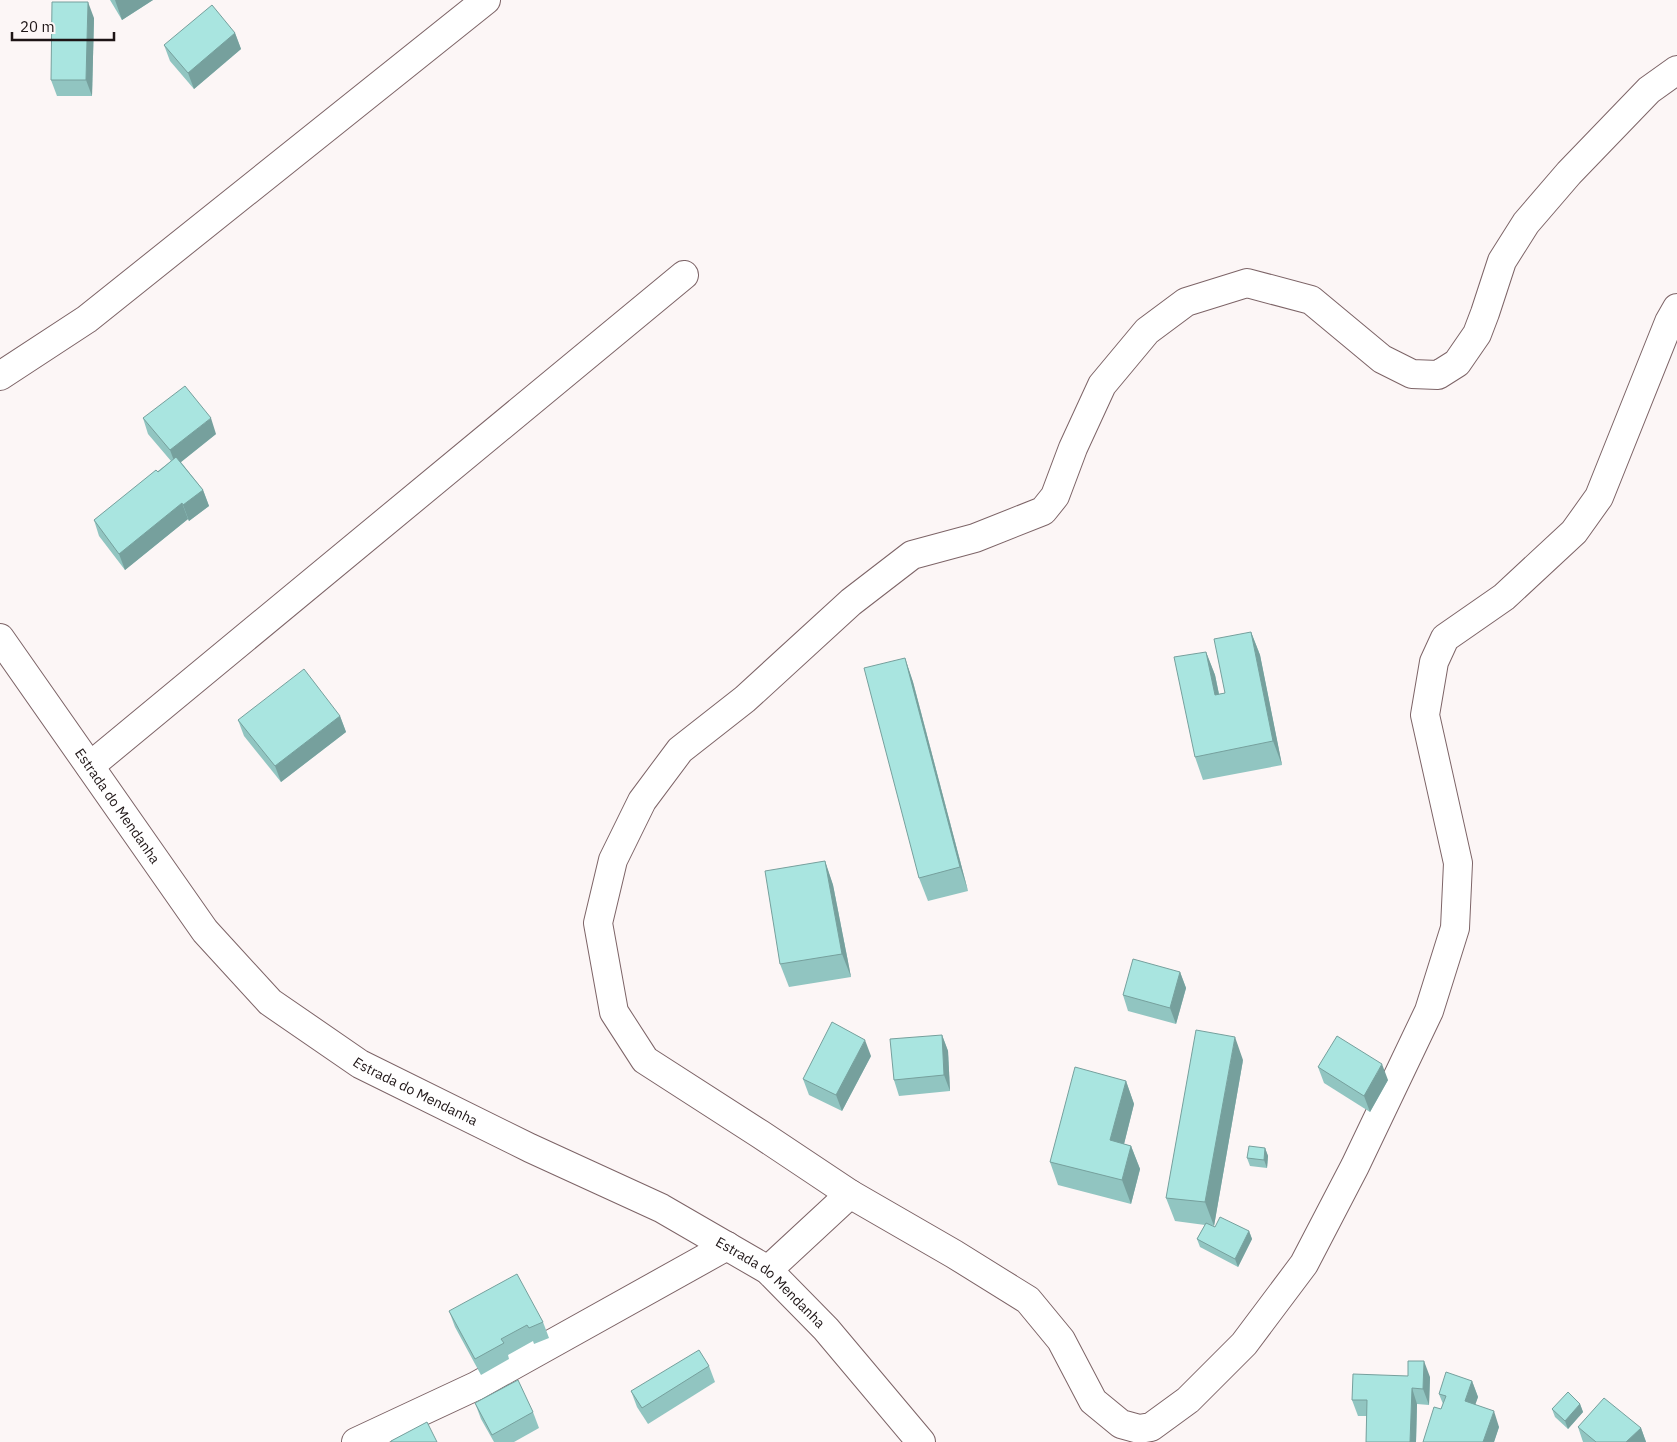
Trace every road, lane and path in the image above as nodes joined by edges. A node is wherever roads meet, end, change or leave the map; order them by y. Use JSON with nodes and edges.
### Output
{"nodes":[{"id":1,"x":486,"y":0,"type":"edge"},
{"id":2,"x":1677,"y":70,"type":"edge"},
{"id":3,"x":684,"y":275,"type":"dead end"},
{"id":4,"x":1677,"y":308,"type":"edge"},
{"id":5,"x":0,"y":376,"type":"edge"},
{"id":6,"x":0,"y":638,"type":"edge"},
{"id":7,"x":90,"y":766,"type":"junction"},
{"id":8,"x":850,"y":1194,"type":"junction"},
{"id":9,"x":727,"y":1246,"type":"junction"},
{"id":10,"x":768,"y":1270,"type":"junction"},
{"id":11,"x":356,"y":1442,"type":"edge"},
{"id":12,"x":921,"y":1442,"type":"edge"}],
"edges":[{"from":1,"to":5,"type":"street"},
{"from":2,"to":8,"type":"street"},
{"from":3,"to":7,"type":"street"},
{"from":4,"to":8,"type":"street"},
{"from":6,"to":7,"type":"street","name":"Estrada do Mendanha"},
{"from":7,"to":9,"type":"street","name":"Estrada do Mendanha"},
{"from":8,"to":10,"type":"street"},
{"from":9,"to":10,"type":"street","name":"Estrada do Mendanha"},
{"from":9,"to":11,"type":"street"},
{"from":10,"to":12,"type":"street","name":"Estrada do Mendanha"}]}
